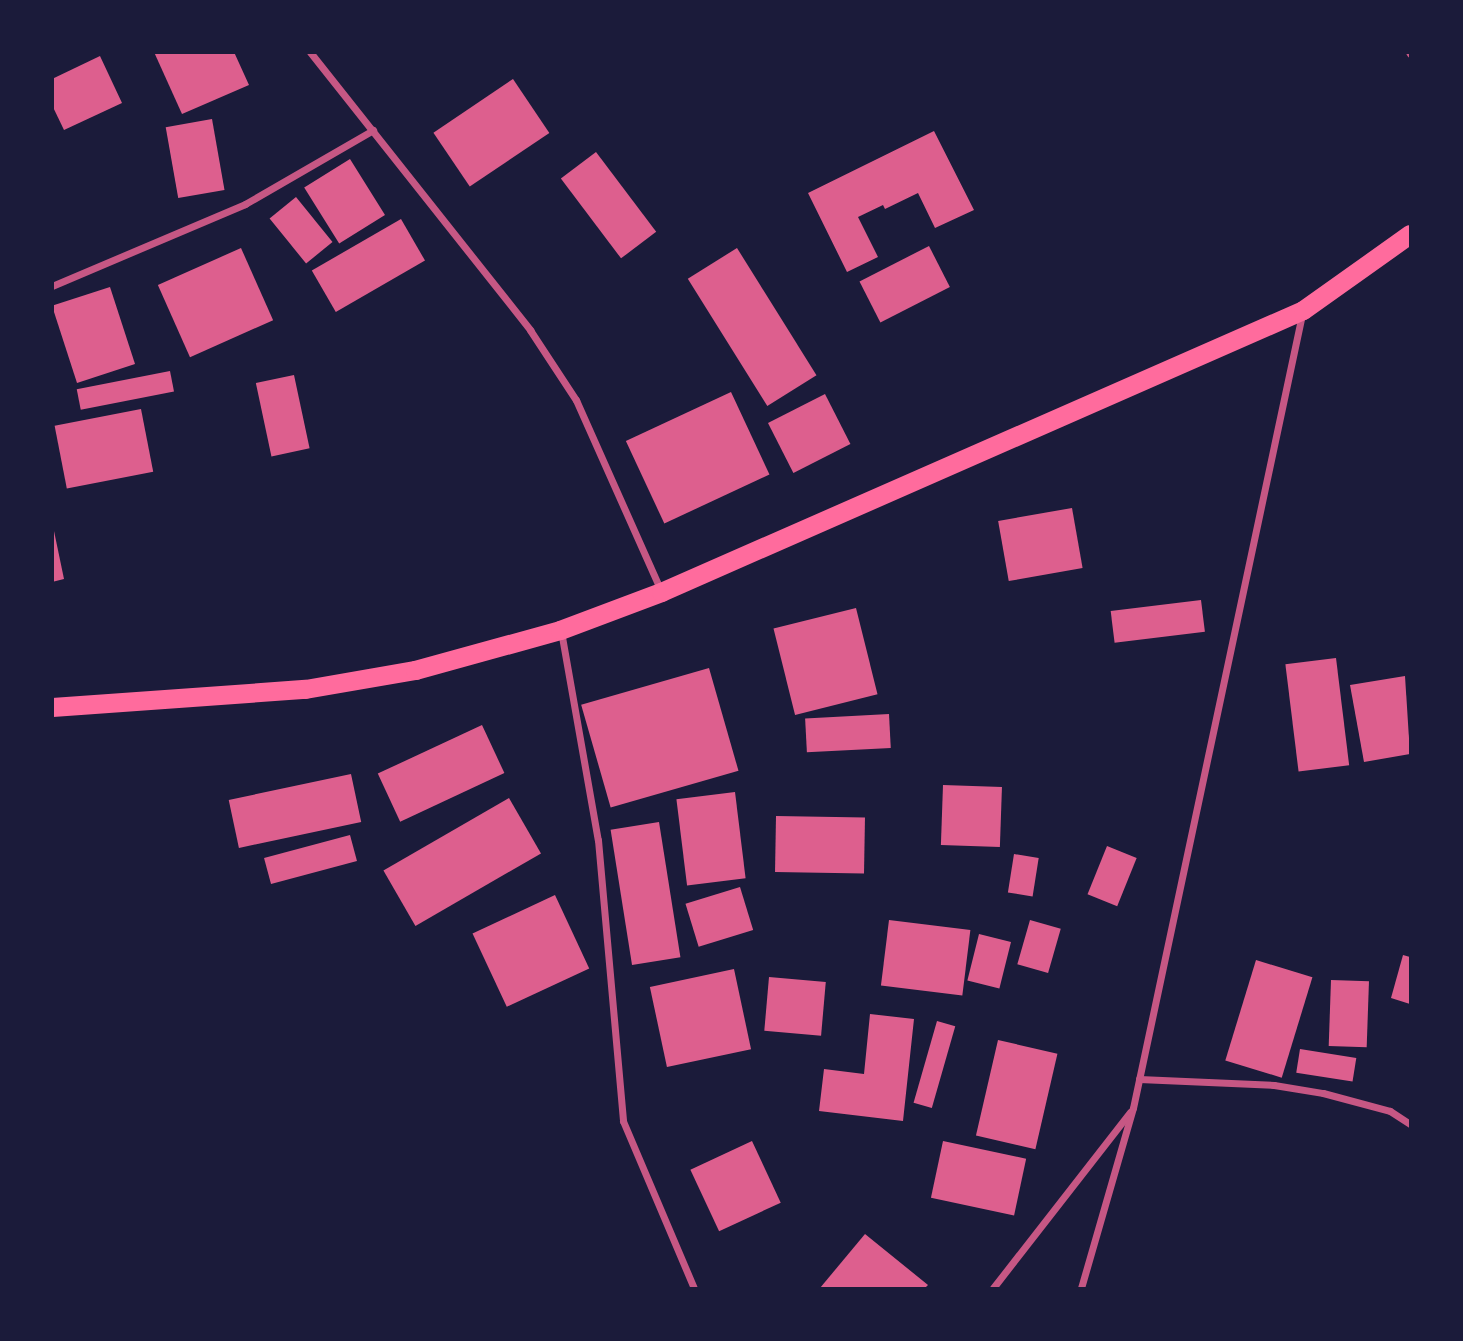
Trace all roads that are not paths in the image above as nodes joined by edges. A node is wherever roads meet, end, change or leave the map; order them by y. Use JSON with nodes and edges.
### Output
{"nodes":[{"id":1,"x":310,"y":52,"type":"edge"},
{"id":2,"x":373,"y":130,"type":"junction"},
{"id":3,"x":1410,"y":234,"type":"edge"},
{"id":4,"x":52,"y":286,"type":"edge"},
{"id":5,"x":1303,"y":310,"type":"junction"},
{"id":6,"x":661,"y":592,"type":"junction"},
{"id":7,"x":561,"y":630,"type":"junction"},
{"id":8,"x":52,"y":707,"type":"edge"},
{"id":9,"x":1139,"y":1079,"type":"junction"},
{"id":10,"x":1133,"y":1108,"type":"junction"},
{"id":11,"x":1410,"y":1124,"type":"edge"},
{"id":12,"x":694,"y":1289,"type":"edge"},
{"id":13,"x":993,"y":1289,"type":"edge"},
{"id":14,"x":1081,"y":1289,"type":"edge"}],
"edges":[{"from":1,"to":2,"type":"street"},
{"from":2,"to":4,"type":"street"},
{"from":2,"to":6,"type":"street"},
{"from":3,"to":5,"type":"highway"},
{"from":5,"to":6,"type":"highway"},
{"from":5,"to":9,"type":"street"},
{"from":6,"to":7,"type":"highway"},
{"from":7,"to":8,"type":"highway"},
{"from":7,"to":12,"type":"street"},
{"from":9,"to":10,"type":"street"},
{"from":9,"to":11,"type":"street"},
{"from":10,"to":13,"type":"street"},
{"from":10,"to":14,"type":"street"}]}
